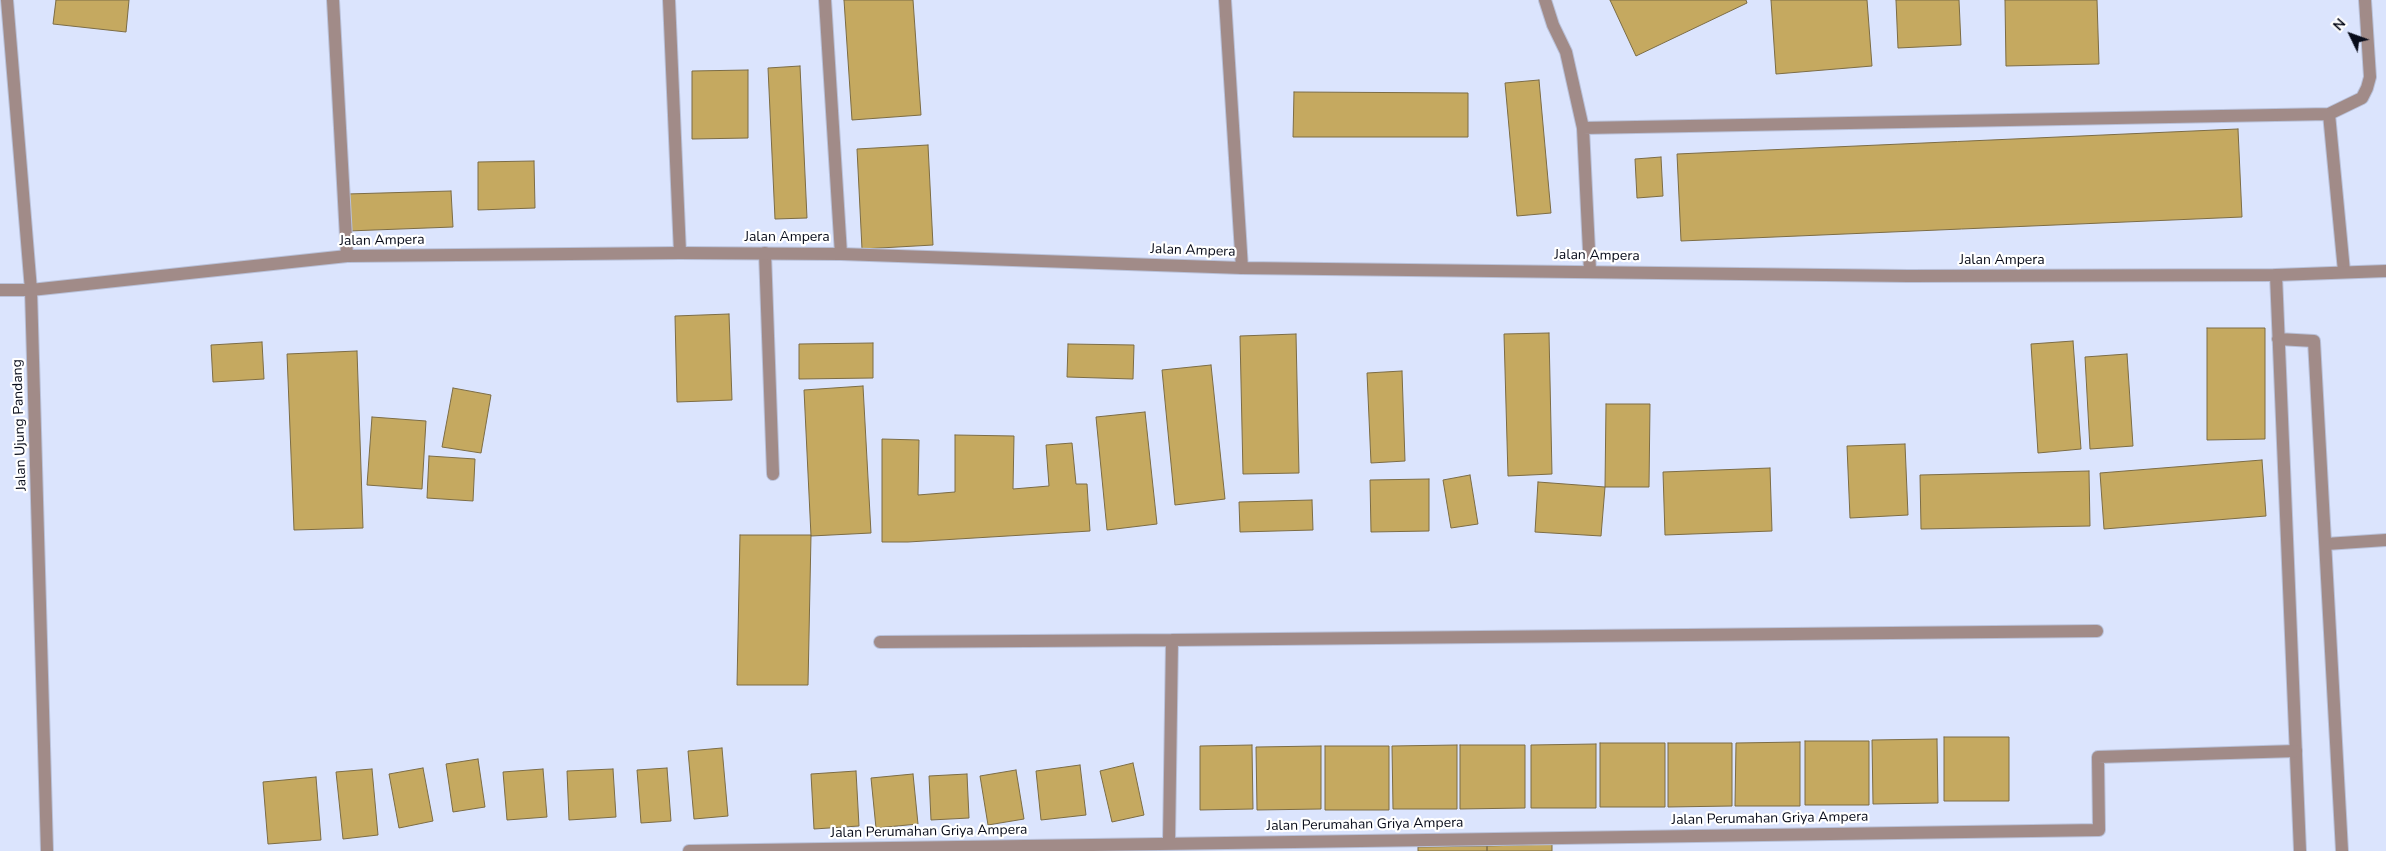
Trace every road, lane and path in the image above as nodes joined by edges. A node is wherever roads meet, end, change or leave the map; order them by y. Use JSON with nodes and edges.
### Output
{"nodes":[{"id":1,"x":7,"y":0,"type":"edge"},
{"id":2,"x":333,"y":0,"type":"edge"},
{"id":3,"x":669,"y":0,"type":"edge"},
{"id":4,"x":825,"y":0,"type":"edge"},
{"id":5,"x":1225,"y":0,"type":"edge"},
{"id":6,"x":1546,"y":0,"type":"edge"},
{"id":7,"x":2365,"y":0,"type":"edge"},
{"id":8,"x":2329,"y":114,"type":"junction"},
{"id":9,"x":1583,"y":128,"type":"junction"},
{"id":10,"x":680,"y":252,"type":"junction"},
{"id":11,"x":765,"y":253,"type":"junction"},
{"id":12,"x":841,"y":254,"type":"junction"},
{"id":13,"x":347,"y":256,"type":"junction"},
{"id":14,"x":1242,"y":268,"type":"junction"},
{"id":15,"x":1590,"y":271,"type":"junction"},
{"id":16,"x":2344,"y":271,"type":"junction"},
{"id":17,"x":2386,"y":271,"type":"edge"},
{"id":18,"x":2276,"y":275,"type":"junction"},
{"id":19,"x":0,"y":290,"type":"edge"},
{"id":20,"x":31,"y":290,"type":"junction"},
{"id":21,"x":2278,"y":339,"type":"junction"},
{"id":22,"x":773,"y":474,"type":"dead end"},
{"id":23,"x":2386,"y":540,"type":"edge"},
{"id":24,"x":2326,"y":544,"type":"junction"},
{"id":25,"x":2096,"y":631,"type":"dead end"},
{"id":26,"x":1172,"y":640,"type":"junction"},
{"id":27,"x":880,"y":642,"type":"dead end"},
{"id":28,"x":2296,"y":751,"type":"junction"},
{"id":29,"x":1169,"y":842,"type":"junction"},
{"id":30,"x":47,"y":851,"type":"edge"},
{"id":31,"x":689,"y":851,"type":"edge"},
{"id":32,"x":2300,"y":851,"type":"edge"},
{"id":33,"x":2342,"y":851,"type":"edge"}],
"edges":[{"from":1,"to":20,"type":"street","name":"Jalan Ujung Pandang"},
{"from":2,"to":13,"type":"street"},
{"from":3,"to":10,"type":"street"},
{"from":4,"to":12,"type":"street"},
{"from":5,"to":14,"type":"street"},
{"from":6,"to":9,"type":"street"},
{"from":7,"to":8,"type":"street"},
{"from":8,"to":9,"type":"street"},
{"from":8,"to":16,"type":"street"},
{"from":9,"to":15,"type":"street"},
{"from":10,"to":11,"type":"street","name":"Jalan Ampera"},
{"from":10,"to":13,"type":"street","name":"Jalan Ampera"},
{"from":11,"to":12,"type":"street","name":"Jalan Ampera"},
{"from":11,"to":22,"type":"street"},
{"from":12,"to":14,"type":"street","name":"Jalan Ampera"},
{"from":13,"to":20,"type":"street","name":"Jalan Ampera"},
{"from":14,"to":15,"type":"street","name":"Jalan Ampera"},
{"from":15,"to":18,"type":"street","name":"Jalan Ampera"},
{"from":16,"to":17,"type":"street","name":"Jalan Ampera"},
{"from":16,"to":18,"type":"street","name":"Jalan Ampera"},
{"from":18,"to":21,"type":"street"},
{"from":19,"to":20,"type":"street","name":"Jalan Ampera"},
{"from":20,"to":30,"type":"street","name":"Jalan Ujung Pandang"},
{"from":21,"to":24,"type":"street"},
{"from":21,"to":28,"type":"street"},
{"from":23,"to":24,"type":"street"},
{"from":24,"to":33,"type":"street"},
{"from":25,"to":26,"type":"street"},
{"from":26,"to":27,"type":"street"},
{"from":26,"to":29,"type":"street"},
{"from":28,"to":29,"type":"street","name":"Jalan Perumahan Griya Ampera"},
{"from":28,"to":32,"type":"street"},
{"from":29,"to":31,"type":"street","name":"Jalan Perumahan Griya Ampera"}]}
